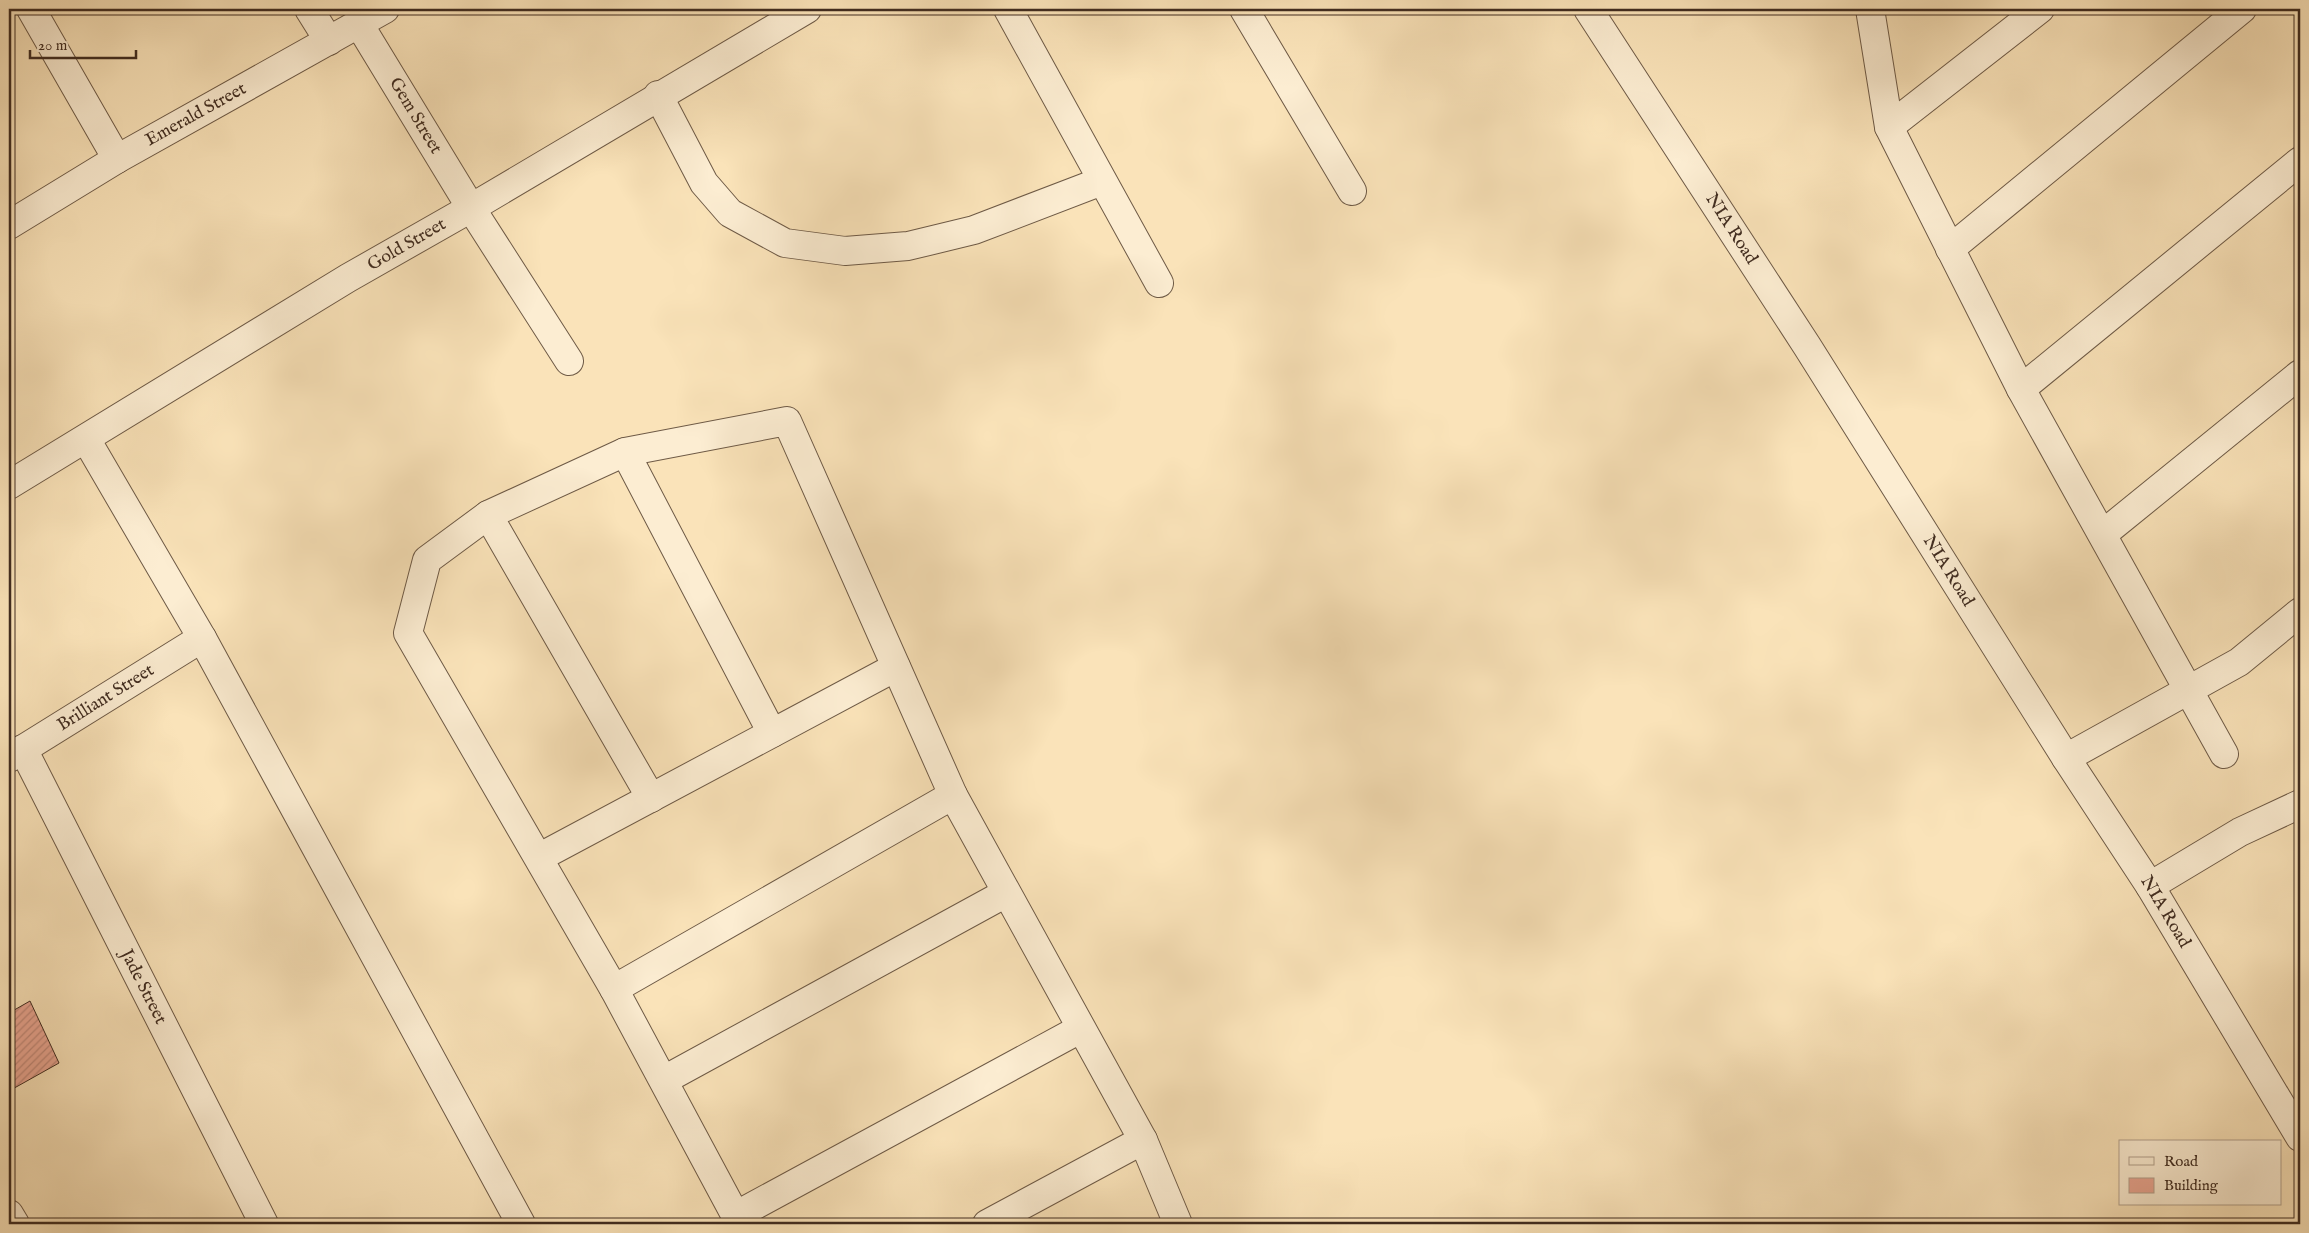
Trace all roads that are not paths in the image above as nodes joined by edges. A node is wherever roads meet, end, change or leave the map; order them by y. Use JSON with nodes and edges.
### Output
{"nodes":[{"id":1,"x":31,"y":9,"type":"edge"},
{"id":2,"x":309,"y":9,"type":"edge"},
{"id":3,"x":385,"y":9,"type":"edge"},
{"id":4,"x":807,"y":9,"type":"edge"},
{"id":5,"x":1008,"y":9,"type":"edge"},
{"id":6,"x":1244,"y":9,"type":"edge"},
{"id":7,"x":1588,"y":9,"type":"edge"},
{"id":8,"x":1870,"y":9,"type":"edge"},
{"id":9,"x":2040,"y":9,"type":"edge"},
{"id":10,"x":2242,"y":9,"type":"edge"},
{"id":11,"x":359,"y":24,"type":"junction"},
{"id":12,"x":329,"y":41,"type":"junction"},
{"id":13,"x":658,"y":95,"type":"junction"},
{"id":14,"x":1889,"y":127,"type":"junction"},
{"id":15,"x":117,"y":159,"type":"junction"},
{"id":16,"x":2300,"y":161,"type":"edge"},
{"id":17,"x":1102,"y":181,"type":"junction"},
{"id":18,"x":1352,"y":191,"type":"dead end"},
{"id":19,"x":471,"y":208,"type":"junction"},
{"id":20,"x":9,"y":225,"type":"edge"},
{"id":21,"x":1950,"y":248,"type":"junction"},
{"id":22,"x":1159,"y":283,"type":"dead end"},
{"id":23,"x":569,"y":361,"type":"dead end"},
{"id":24,"x":2300,"y":374,"type":"edge"},
{"id":25,"x":2022,"y":389,"type":"junction"},
{"id":26,"x":86,"y":439,"type":"junction"},
{"id":27,"x":625,"y":452,"type":"junction"},
{"id":28,"x":9,"y":485,"type":"edge"},
{"id":29,"x":488,"y":515,"type":"junction"},
{"id":30,"x":2103,"y":534,"type":"junction"},
{"id":31,"x":2300,"y":612,"type":"edge"},
{"id":32,"x":202,"y":638,"type":"junction"},
{"id":33,"x":896,"y":667,"type":"junction"},
{"id":34,"x":2188,"y":691,"type":"junction"},
{"id":35,"x":772,"y":733,"type":"junction"},
{"id":36,"x":16,"y":754,"type":"edge"},
{"id":37,"x":2224,"y":754,"type":"dead end"},
{"id":38,"x":2066,"y":758,"type":"junction"},
{"id":39,"x":954,"y":795,"type":"junction"},
{"id":40,"x":651,"y":798,"type":"junction"},
{"id":41,"x":2300,"y":804,"type":"edge"},
{"id":42,"x":540,"y":858,"type":"junction"},
{"id":43,"x":2150,"y":886,"type":"junction"},
{"id":44,"x":1006,"y":894,"type":"junction"},
{"id":45,"x":614,"y":989,"type":"junction"},
{"id":46,"x":1080,"y":1029,"type":"junction"},
{"id":47,"x":664,"y":1080,"type":"junction"},
{"id":48,"x":2300,"y":1137,"type":"edge"},
{"id":49,"x":1143,"y":1140,"type":"junction"},
{"id":50,"x":9,"y":1214,"type":"edge"},
{"id":51,"x":737,"y":1220,"type":"edge"},
{"id":52,"x":15,"y":1224,"type":"edge"},
{"id":53,"x":264,"y":1224,"type":"edge"},
{"id":54,"x":521,"y":1224,"type":"edge"},
{"id":55,"x":987,"y":1224,"type":"edge"},
{"id":56,"x":1178,"y":1224,"type":"edge"}],
"edges":[{"from":1,"to":15,"type":"street"},
{"from":2,"to":12,"type":"street"},
{"from":3,"to":11,"type":"street","name":"Emerald Street"},
{"from":4,"to":13,"type":"street","name":"Gold Street"},
{"from":5,"to":17,"type":"street"},
{"from":6,"to":18,"type":"street"},
{"from":7,"to":38,"type":"street","name":"NIA Road"},
{"from":8,"to":14,"type":"street"},
{"from":9,"to":14,"type":"street"},
{"from":10,"to":21,"type":"street"},
{"from":11,"to":12,"type":"street","name":"Emerald Street"},
{"from":11,"to":19,"type":"street","name":"Gem Street"},
{"from":12,"to":15,"type":"street","name":"Emerald Street"},
{"from":13,"to":17,"type":"street"},
{"from":13,"to":19,"type":"street","name":"Gold Street"},
{"from":14,"to":21,"type":"street"},
{"from":15,"to":20,"type":"street","name":"Emerald Street"},
{"from":16,"to":25,"type":"street"},
{"from":17,"to":22,"type":"street"},
{"from":19,"to":23,"type":"street","name":"Gem Street"},
{"from":19,"to":26,"type":"street","name":"Gold Street"},
{"from":21,"to":25,"type":"street"},
{"from":24,"to":30,"type":"street"},
{"from":25,"to":30,"type":"street"},
{"from":26,"to":28,"type":"street","name":"Gold Street"},
{"from":26,"to":32,"type":"street"},
{"from":27,"to":29,"type":"street"},
{"from":27,"to":33,"type":"street"},
{"from":27,"to":35,"type":"street"},
{"from":29,"to":40,"type":"street"},
{"from":29,"to":42,"type":"street"},
{"from":30,"to":34,"type":"street"},
{"from":31,"to":34,"type":"street"},
{"from":32,"to":36,"type":"street","name":"Brilliant Street"},
{"from":32,"to":54,"type":"street"},
{"from":33,"to":35,"type":"street"},
{"from":33,"to":39,"type":"street"},
{"from":34,"to":37,"type":"street"},
{"from":34,"to":38,"type":"street"},
{"from":35,"to":40,"type":"street"},
{"from":36,"to":53,"type":"street","name":"Jade Street"},
{"from":38,"to":43,"type":"street","name":"NIA Road"},
{"from":39,"to":44,"type":"street"},
{"from":39,"to":45,"type":"street"},
{"from":40,"to":42,"type":"street"},
{"from":41,"to":43,"type":"street"},
{"from":42,"to":45,"type":"street"},
{"from":43,"to":48,"type":"street","name":"NIA Road"},
{"from":44,"to":46,"type":"street"},
{"from":44,"to":47,"type":"street"},
{"from":45,"to":47,"type":"street"},
{"from":46,"to":49,"type":"street"},
{"from":46,"to":51,"type":"street"},
{"from":47,"to":51,"type":"street"},
{"from":49,"to":55,"type":"street"},
{"from":49,"to":56,"type":"street"},
{"from":50,"to":52,"type":"street"}]}
